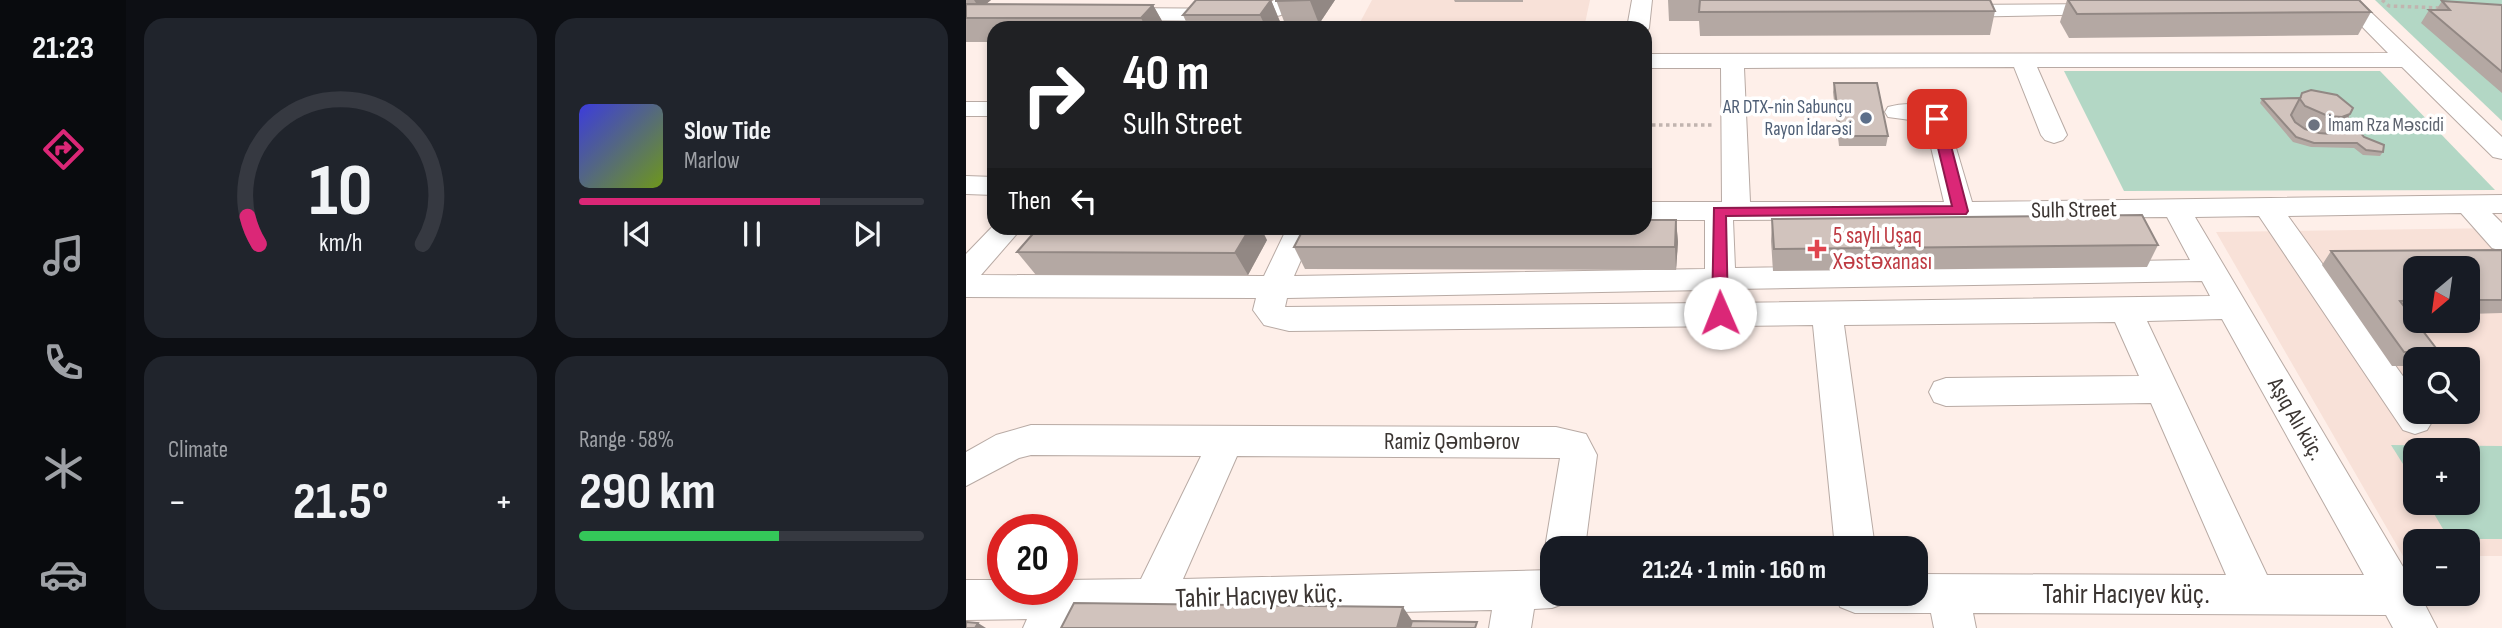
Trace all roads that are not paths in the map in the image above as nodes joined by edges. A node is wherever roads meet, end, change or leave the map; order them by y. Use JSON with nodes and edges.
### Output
{"nodes":[{"id":1,"x":1287,"y":0,"type":"edge"},
{"id":2,"x":1642,"y":0,"type":"edge"},
{"id":3,"x":2007,"y":5,"type":"edge"},
{"id":4,"x":2343,"y":5,"type":"edge"},
{"id":5,"x":2120,"y":10,"type":"edge"},
{"id":6,"x":1939,"y":11,"type":"edge"},
{"id":7,"x":1100,"y":14,"type":"edge"},
{"id":8,"x":1193,"y":14,"type":"edge"},
{"id":9,"x":1639,"y":21,"type":"edge"},
{"id":10,"x":2408,"y":60,"type":"junction"},
{"id":11,"x":1652,"y":61,"type":"edge"},
{"id":12,"x":1732,"y":61,"type":"junction"},
{"id":13,"x":2028,"y":61,"type":"junction"},
{"id":14,"x":987,"y":108,"type":"edge"},
{"id":15,"x":966,"y":109,"type":"edge"},
{"id":16,"x":1897,"y":112,"type":"dead end"},
{"id":17,"x":2054,"y":135,"type":"dead end"},
{"id":18,"x":2502,"y":151,"type":"edge"},
{"id":19,"x":966,"y":185,"type":"edge"},
{"id":20,"x":987,"y":186,"type":"edge"},
{"id":21,"x":2468,"y":204,"type":"junction"},
{"id":22,"x":2502,"y":204,"type":"edge"},
{"id":23,"x":2268,"y":208,"type":"junction"},
{"id":24,"x":2176,"y":209,"type":"junction"},
{"id":25,"x":1652,"y":211,"type":"edge"},
{"id":26,"x":1727,"y":211,"type":"junction"},
{"id":27,"x":1961,"y":211,"type":"junction"},
{"id":28,"x":1001,"y":235,"type":"edge"},
{"id":29,"x":1298,"y":235,"type":"edge"},
{"id":30,"x":2502,"y":241,"type":"edge"},
{"id":31,"x":2211,"y":270,"type":"junction"},
{"id":32,"x":966,"y":273,"type":"edge"},
{"id":33,"x":1720,"y":279,"type":"junction"},
{"id":34,"x":966,"y":286,"type":"edge"},
{"id":35,"x":1274,"y":287,"type":"junction"},
{"id":36,"x":2232,"y":307,"type":"junction"},
{"id":37,"x":2126,"y":310,"type":"junction"},
{"id":38,"x":1827,"y":312,"type":"junction"},
{"id":39,"x":1720,"y":313,"type":"junction"},
{"id":40,"x":2162,"y":389,"type":"junction"},
{"id":41,"x":1946,"y":392,"type":"dead end"},
{"id":42,"x":2403,"y":401,"type":"edge"},
{"id":43,"x":1225,"y":442,"type":"junction"},
{"id":44,"x":966,"y":470,"type":"edge"},
{"id":45,"x":1567,"y":536,"type":"edge"},
{"id":46,"x":1854,"y":536,"type":"edge"},
{"id":47,"x":2255,"y":594,"type":"junction"},
{"id":48,"x":1153,"y":599,"type":"junction"},
{"id":49,"x":966,"y":600,"type":"edge"},
{"id":50,"x":1526,"y":602,"type":"edge"},
{"id":51,"x":1925,"y":606,"type":"edge"},
{"id":52,"x":1952,"y":611,"type":"edge"},
{"id":53,"x":2407,"y":612,"type":"edge"},
{"id":54,"x":1052,"y":613,"type":"edge"}],
"edges":[{"from":1,"to":8,"type":"street"},
{"from":2,"to":9,"type":"street"},
{"from":3,"to":5,"type":"street"},
{"from":3,"to":6,"type":"street"},
{"from":3,"to":13,"type":"street"},
{"from":4,"to":10,"type":"street"},
{"from":7,"to":8,"type":"street"},
{"from":10,"to":13,"type":"street"},
{"from":10,"to":18,"type":"street"},
{"from":11,"to":12,"type":"street"},
{"from":12,"to":13,"type":"street"},
{"from":12,"to":26,"type":"street"},
{"from":13,"to":17,"type":"street"},
{"from":14,"to":15,"type":"street"},
{"from":16,"to":27,"type":"street"},
{"from":19,"to":20,"type":"street"},
{"from":21,"to":22,"type":"street","name":"Sulh Street"},
{"from":21,"to":23,"type":"street","name":"Sulh Street"},
{"from":21,"to":30,"type":"street"},
{"from":23,"to":24,"type":"street","name":"Sulh Street"},
{"from":23,"to":42,"type":"street"},
{"from":24,"to":27,"type":"street","name":"Sulh Street"},
{"from":24,"to":31,"type":"street","name":"Aşıq Alı küç."},
{"from":25,"to":26,"type":"street","name":"Sulh Street"},
{"from":26,"to":27,"type":"street","name":"Sulh Street"},
{"from":26,"to":33,"type":"street"},
{"from":28,"to":32,"type":"street"},
{"from":29,"to":35,"type":"street"},
{"from":31,"to":33,"type":"street"},
{"from":31,"to":36,"type":"street","name":"Aşıq Alı küç."},
{"from":33,"to":35,"type":"street"},
{"from":33,"to":39,"type":"street"},
{"from":34,"to":35,"type":"street"},
{"from":35,"to":39,"type":"street"},
{"from":36,"to":37,"type":"street"},
{"from":36,"to":53,"type":"street","name":"Aşıq Alı küç."},
{"from":37,"to":38,"type":"street"},
{"from":37,"to":40,"type":"street"},
{"from":38,"to":39,"type":"street"},
{"from":38,"to":46,"type":"street"},
{"from":40,"to":41,"type":"street"},
{"from":40,"to":47,"type":"street"},
{"from":43,"to":44,"type":"street","name":"Ramiz Qəmbərov"},
{"from":43,"to":45,"type":"street","name":"Ramiz Qəmbərov"},
{"from":43,"to":48,"type":"street"},
{"from":47,"to":52,"type":"street","name":"Tahir Hacıyev küç."},
{"from":47,"to":53,"type":"street","name":"Tahir Hacıyev küç."},
{"from":48,"to":50,"type":"street","name":"Tahir Hacıyev küç."},
{"from":48,"to":54,"type":"street","name":"Tahir Hacıyev küç."},
{"from":49,"to":54,"type":"street","name":"Tahir Hacıyev küç."},
{"from":51,"to":52,"type":"street","name":"Tahir Hacıyev küç."}]}
